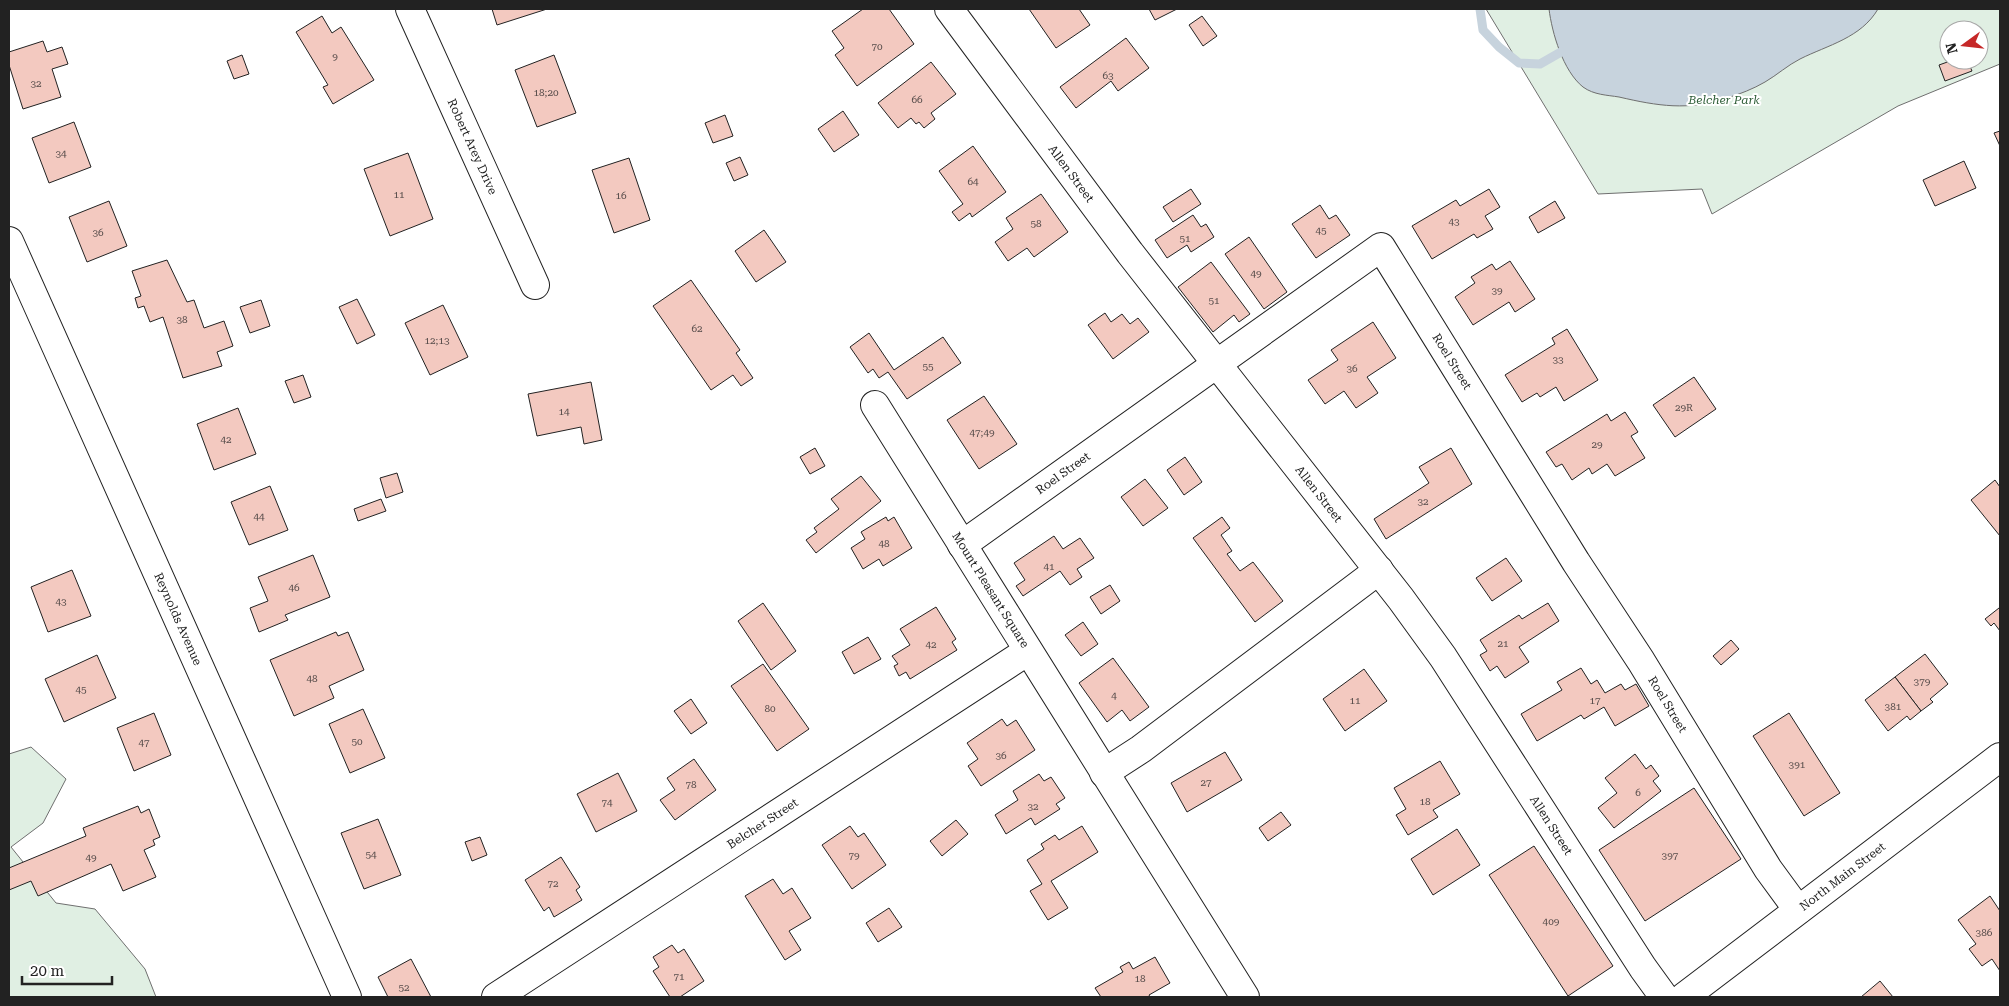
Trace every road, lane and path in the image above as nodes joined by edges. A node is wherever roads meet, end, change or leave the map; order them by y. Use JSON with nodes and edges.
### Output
{"nodes":[{"id":1,"x":410,"y":9,"type":"edge"},
{"id":2,"x":949,"y":9,"type":"edge"},
{"id":3,"x":9,"y":241,"type":"edge"},
{"id":4,"x":535,"y":285,"type":"dead end"},
{"id":5,"x":1216,"y":364,"type":"junction"},
{"id":6,"x":875,"y":406,"type":"dead end"},
{"id":7,"x":962,"y":546,"type":"junction"},
{"id":8,"x":1379,"y":570,"type":"junction"},
{"id":9,"x":1028,"y":651,"type":"junction"},
{"id":10,"x":2000,"y":757,"type":"edge"},
{"id":11,"x":1104,"y":773,"type":"junction"},
{"id":12,"x":1798,"y":910,"type":"junction"},
{"id":13,"x":347,"y":997,"type":"edge"},
{"id":14,"x":496,"y":997,"type":"edge"},
{"id":15,"x":1245,"y":997,"type":"edge"},
{"id":16,"x":1664,"y":997,"type":"edge"},
{"id":17,"x":1684,"y":997,"type":"edge"}],
"edges":[{"from":1,"to":4,"type":"street","name":"Robert Arey Drive"},
{"from":2,"to":5,"type":"street","name":"Allen Street"},
{"from":3,"to":13,"type":"street","name":"Reynolds Avenue"},
{"from":5,"to":7,"type":"street","name":"Roel Street"},
{"from":5,"to":8,"type":"street","name":"Allen Street"},
{"from":5,"to":12,"type":"street","name":"Roel Street"},
{"from":6,"to":7,"type":"street","name":"Mount Pleasant Square"},
{"from":7,"to":9,"type":"street","name":"Mount Pleasant Square"},
{"from":8,"to":11,"type":"street"},
{"from":8,"to":16,"type":"street","name":"Allen Street"},
{"from":9,"to":11,"type":"street","name":"Mount Pleasant Square"},
{"from":9,"to":14,"type":"street","name":"Belcher Street"},
{"from":10,"to":12,"type":"street","name":"North Main Street"},
{"from":11,"to":15,"type":"street","name":"Mount Pleasant Square"},
{"from":12,"to":17,"type":"street","name":"North Main Street"}]}
